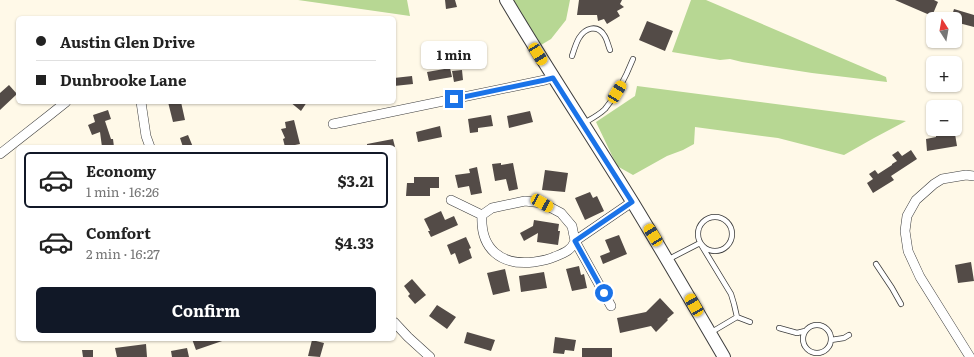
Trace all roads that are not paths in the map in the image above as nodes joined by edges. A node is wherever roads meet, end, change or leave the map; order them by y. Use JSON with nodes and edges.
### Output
{"nodes":[{"id":1,"x":506,"y":0,"type":"edge"},
{"id":2,"x":610,"y":50,"type":"dead end"},
{"id":3,"x":572,"y":56,"type":"dead end"},
{"id":4,"x":633,"y":59,"type":"dead end"},
{"id":5,"x":553,"y":78,"type":"junction"},
{"id":6,"x":64,"y":104,"type":"edge"},
{"id":7,"x":141,"y":104,"type":"edge"},
{"id":8,"x":333,"y":124,"type":"dead end"},
{"id":9,"x":583,"y":124,"type":"junction"},
{"id":10,"x":149,"y":145,"type":"edge"},
{"id":11,"x":0,"y":154,"type":"edge"},
{"id":12,"x":974,"y":176,"type":"edge"},
{"id":13,"x":451,"y":200,"type":"dead end"},
{"id":14,"x":632,"y":202,"type":"junction"},
{"id":15,"x":482,"y":215,"type":"junction"},
{"id":16,"x":575,"y":241,"type":"junction"},
{"id":17,"x":700,"y":243,"type":"junction"},
{"id":18,"x":668,"y":260,"type":"junction"},
{"id":19,"x":876,"y":264,"type":"dead end"},
{"id":20,"x":901,"y":304,"type":"dead end"},
{"id":21,"x":611,"y":306,"type":"dead end"},
{"id":22,"x":737,"y":317,"type":"junction"},
{"id":23,"x":750,"y":322,"type":"dead end"},
{"id":24,"x":396,"y":324,"type":"edge"},
{"id":25,"x":779,"y":328,"type":"dead end"},
{"id":26,"x":805,"y":332,"type":"junction"},
{"id":27,"x":710,"y":333,"type":"junction"},
{"id":28,"x":849,"y":335,"type":"dead end"},
{"id":29,"x":831,"y":340,"type":"junction"},
{"id":30,"x":430,"y":357,"type":"edge"},
{"id":31,"x":724,"y":357,"type":"edge"},
{"id":32,"x":970,"y":357,"type":"edge"}],
"edges":[{"from":1,"to":5,"type":"street"},
{"from":2,"to":3,"type":"lane"},
{"from":4,"to":9,"type":"lane"},
{"from":5,"to":8,"type":"street"},
{"from":5,"to":9,"type":"street"},
{"from":6,"to":11,"type":"street"},
{"from":7,"to":10,"type":"street"},
{"from":9,"to":14,"type":"street"},
{"from":12,"to":32,"type":"street"},
{"from":13,"to":15,"type":"street"},
{"from":14,"to":16,"type":"street"},
{"from":14,"to":18,"type":"street"},
{"from":15,"to":16,"type":"street"},
{"from":15,"to":16,"type":"street"},
{"from":16,"to":21,"type":"street"},
{"from":17,"to":17,"type":"lane"},
{"from":17,"to":18,"type":"lane"},
{"from":17,"to":22,"type":"lane"},
{"from":18,"to":27,"type":"street"},
{"from":19,"to":20,"type":"lane"},
{"from":22,"to":23,"type":"lane"},
{"from":22,"to":27,"type":"lane"},
{"from":24,"to":30,"type":"street"},
{"from":25,"to":26,"type":"lane"},
{"from":26,"to":29,"type":"lane"},
{"from":26,"to":29,"type":"lane"},
{"from":27,"to":31,"type":"street"},
{"from":28,"to":29,"type":"lane"}]}
